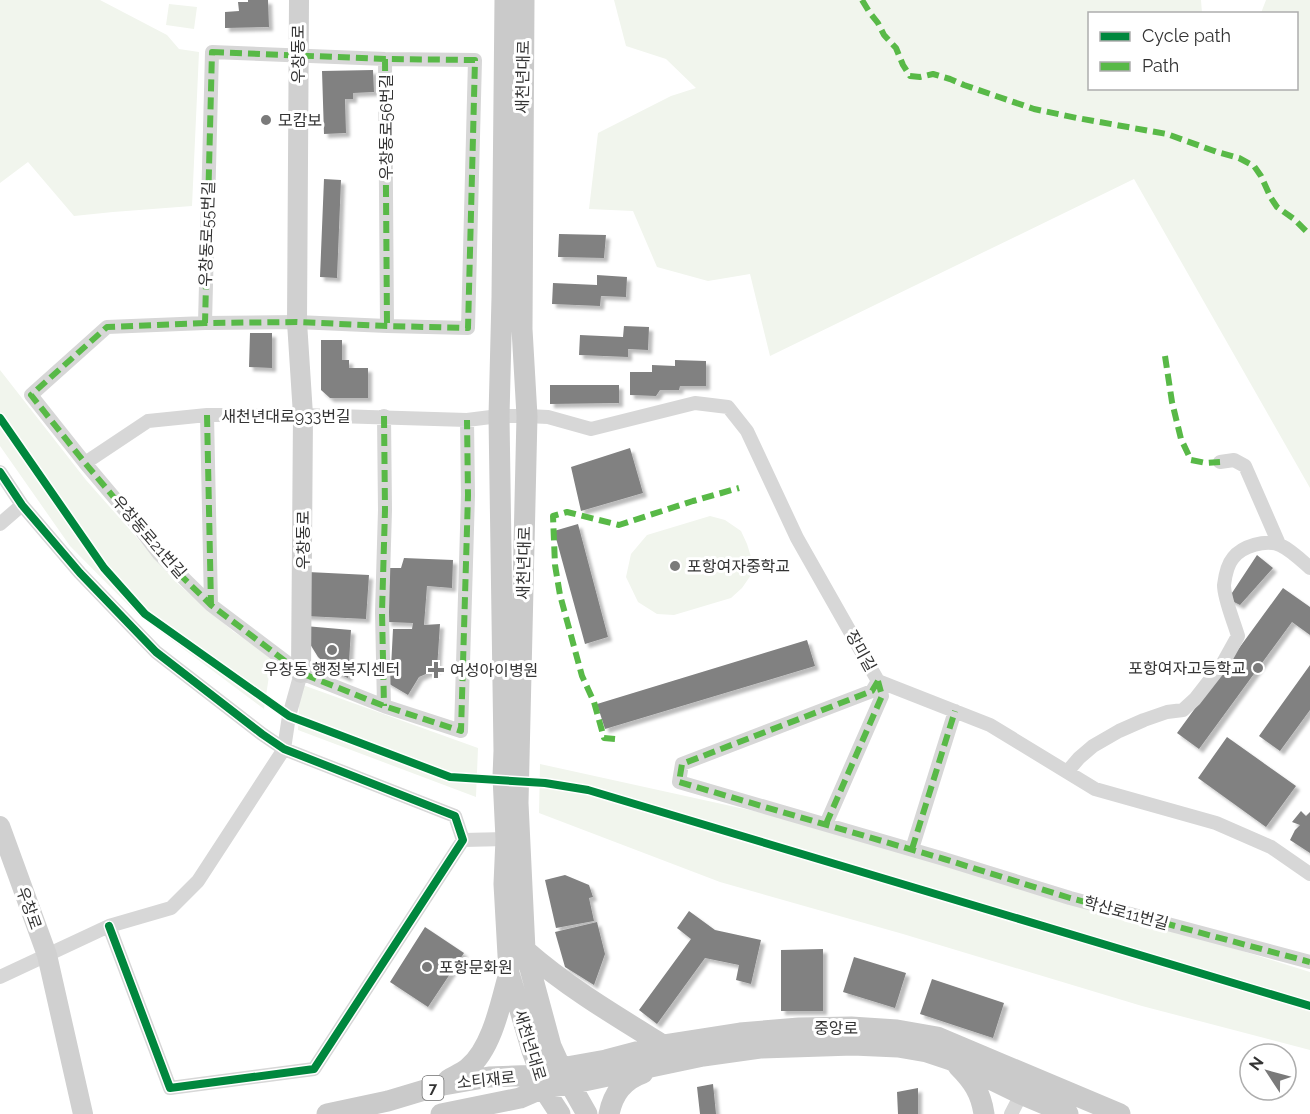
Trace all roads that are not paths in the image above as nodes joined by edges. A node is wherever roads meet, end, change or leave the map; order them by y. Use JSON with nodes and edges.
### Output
{"nodes":[{"id":1,"x":299,"y":0,"type":"edge"},
{"id":2,"x":505,"y":0,"type":"edge"},
{"id":3,"x":524,"y":0,"type":"edge"},
{"id":4,"x":298,"y":56,"type":"junction"},
{"id":5,"x":385,"y":59,"type":"junction"},
{"id":6,"x":297,"y":322,"type":"junction"},
{"id":7,"x":205,"y":323,"type":"junction"},
{"id":8,"x":387,"y":326,"type":"junction"},
{"id":9,"x":207,"y":415,"type":"junction"},
{"id":10,"x":303,"y":415,"type":"junction"},
{"id":11,"x":384,"y":416,"type":"junction"},
{"id":12,"x":499,"y":416,"type":"junction"},
{"id":13,"x":526,"y":416,"type":"junction"},
{"id":14,"x":467,"y":420,"type":"junction"},
{"id":15,"x":1220,"y":462,"type":"dead end"},
{"id":16,"x":85,"y":463,"type":"junction"},
{"id":17,"x":0,"y":472,"type":"edge"},
{"id":18,"x":22,"y":505,"type":"junction"},
{"id":19,"x":0,"y":524,"type":"edge"},
{"id":20,"x":1279,"y":544,"type":"junction"},
{"id":21,"x":1310,"y":568,"type":"edge"},
{"id":22,"x":211,"y":605,"type":"junction"},
{"id":23,"x":301,"y":673,"type":"junction"},
{"id":24,"x":878,"y":681,"type":"junction"},
{"id":25,"x":384,"y":706,"type":"junction"},
{"id":26,"x":955,"y":711,"type":"junction"},
{"id":27,"x":284,"y":749,"type":"junction"},
{"id":28,"x":1067,"y":772,"type":"junction"},
{"id":29,"x":826,"y":824,"type":"junction"},
{"id":30,"x":0,"y":826,"type":"edge"},
{"id":31,"x":506,"y":838,"type":"junction"},
{"id":32,"x":464,"y":840,"type":"junction"},
{"id":33,"x":912,"y":849,"type":"junction"},
{"id":34,"x":1310,"y":874,"type":"edge"},
{"id":35,"x":109,"y":926,"type":"junction"},
{"id":36,"x":525,"y":950,"type":"junction"},
{"id":37,"x":46,"y":955,"type":"junction"},
{"id":38,"x":1310,"y":962,"type":"edge"},
{"id":39,"x":510,"y":973,"type":"junction"},
{"id":40,"x":0,"y":977,"type":"edge"},
{"id":41,"x":665,"y":1054,"type":"junction"},
{"id":42,"x":951,"y":1060,"type":"junction"},
{"id":43,"x":554,"y":1079,"type":"junction"},
{"id":44,"x":1025,"y":1085,"type":"junction"},
{"id":45,"x":438,"y":1086,"type":"junction"},
{"id":46,"x":1061,"y":1113,"type":"edge"},
{"id":47,"x":82,"y":1114,"type":"edge"},
{"id":48,"x":327,"y":1114,"type":"edge"},
{"id":49,"x":441,"y":1114,"type":"edge"},
{"id":50,"x":560,"y":1114,"type":"edge"},
{"id":51,"x":586,"y":1114,"type":"edge"},
{"id":52,"x":609,"y":1114,"type":"edge"},
{"id":53,"x":984,"y":1114,"type":"edge"},
{"id":54,"x":1011,"y":1114,"type":"edge"},
{"id":55,"x":1120,"y":1114,"type":"edge"}],
"edges":[{"from":1,"to":4,"type":"main road","name":"우창동로"},
{"from":2,"to":12,"type":"main road","name":"새천년대로"},
{"from":3,"to":13,"type":"main road","name":"새천년대로"},
{"from":4,"to":5,"type":"street"},
{"from":4,"to":6,"type":"main road","name":"우창동로"},
{"from":4,"to":7,"type":"street","name":"우창동로55번길"},
{"from":5,"to":8,"type":"street","name":"우창동로56번길"},
{"from":5,"to":8,"type":"street"},
{"from":6,"to":7,"type":"street"},
{"from":6,"to":8,"type":"street"},
{"from":6,"to":10,"type":"main road","name":"우창동로"},
{"from":7,"to":16,"type":"street","name":"우창동로21번길"},
{"from":9,"to":10,"type":"street","name":"새천년대로933번길"},
{"from":9,"to":16,"type":"street","name":"새천년대로933번길"},
{"from":9,"to":22,"type":"street"},
{"from":10,"to":11,"type":"street","name":"새천년대로933번길"},
{"from":10,"to":23,"type":"main road","name":"우창동로"},
{"from":11,"to":14,"type":"street","name":"새천년대로933번길"},
{"from":11,"to":25,"type":"street"},
{"from":12,"to":13,"type":"street","name":"장미길"},
{"from":12,"to":14,"type":"street","name":"새천년대로933번길"},
{"from":12,"to":31,"type":"main road","name":"새천년대로"},
{"from":13,"to":24,"type":"street","name":"장미길"},
{"from":13,"to":36,"type":"main road","name":"새천년대로"},
{"from":14,"to":25,"type":"street","name":"우창동로21번길"},
{"from":15,"to":20,"type":"street"},
{"from":16,"to":22,"type":"street","name":"우창동로21번길"},
{"from":17,"to":18,"type":"street"},
{"from":18,"to":19,"type":"street"},
{"from":18,"to":27,"type":"street"},
{"from":20,"to":21,"type":"street"},
{"from":20,"to":28,"type":"street"},
{"from":22,"to":23,"type":"street","name":"우창동로21번길"},
{"from":23,"to":25,"type":"street","name":"우창동로21번길"},
{"from":23,"to":27,"type":"street","name":"우창동로"},
{"from":24,"to":26,"type":"street","name":"장미길"},
{"from":24,"to":29,"type":"street"},
{"from":24,"to":29,"type":"street","name":"학산로11번길"},
{"from":26,"to":28,"type":"street","name":"장미길"},
{"from":26,"to":33,"type":"street"},
{"from":27,"to":32,"type":"street"},
{"from":27,"to":35,"type":"street","name":"우창동로"},
{"from":28,"to":34,"type":"street","name":"장미길"},
{"from":29,"to":33,"type":"street","name":"학산로11번길"},
{"from":30,"to":37,"type":"main road","name":"우창로"},
{"from":31,"to":32,"type":"street"},
{"from":31,"to":39,"type":"main road","name":"새천년대로"},
{"from":32,"to":35,"type":"street"},
{"from":33,"to":38,"type":"street","name":"학산로11번길"},
{"from":35,"to":37,"type":"street","name":"우창동로"},
{"from":36,"to":41,"type":"main road"},
{"from":36,"to":43,"type":"main road","name":"새천년대로"},
{"from":37,"to":40,"type":"street","name":"우창동로"},
{"from":37,"to":47,"type":"main road","name":"우창로"},
{"from":39,"to":43,"type":"main road","name":"새천년대로"},
{"from":39,"to":45,"type":"main road"},
{"from":41,"to":42,"type":"main road","name":"중앙로"},
{"from":41,"to":43,"type":"main road","name":"중앙로"},
{"from":41,"to":44,"type":"main road","name":"중앙로"},
{"from":41,"to":52,"type":"main road"},
{"from":42,"to":44,"type":"main road","name":"중앙로"},
{"from":42,"to":53,"type":"main road"},
{"from":43,"to":45,"type":"main road","name":"소티재로","number":"7"},
{"from":43,"to":49,"type":"main road","name":"소티재로","number":"7"},
{"from":43,"to":50,"type":"main road","name":"새천년대로"},
{"from":43,"to":51,"type":"main road","name":"새천년대로"},
{"from":44,"to":46,"type":"main road","name":"중앙로"},
{"from":44,"to":54,"type":"street"},
{"from":44,"to":55,"type":"main road","name":"중앙로"},
{"from":45,"to":48,"type":"main road","name":"소티재로","number":"7"}]}
